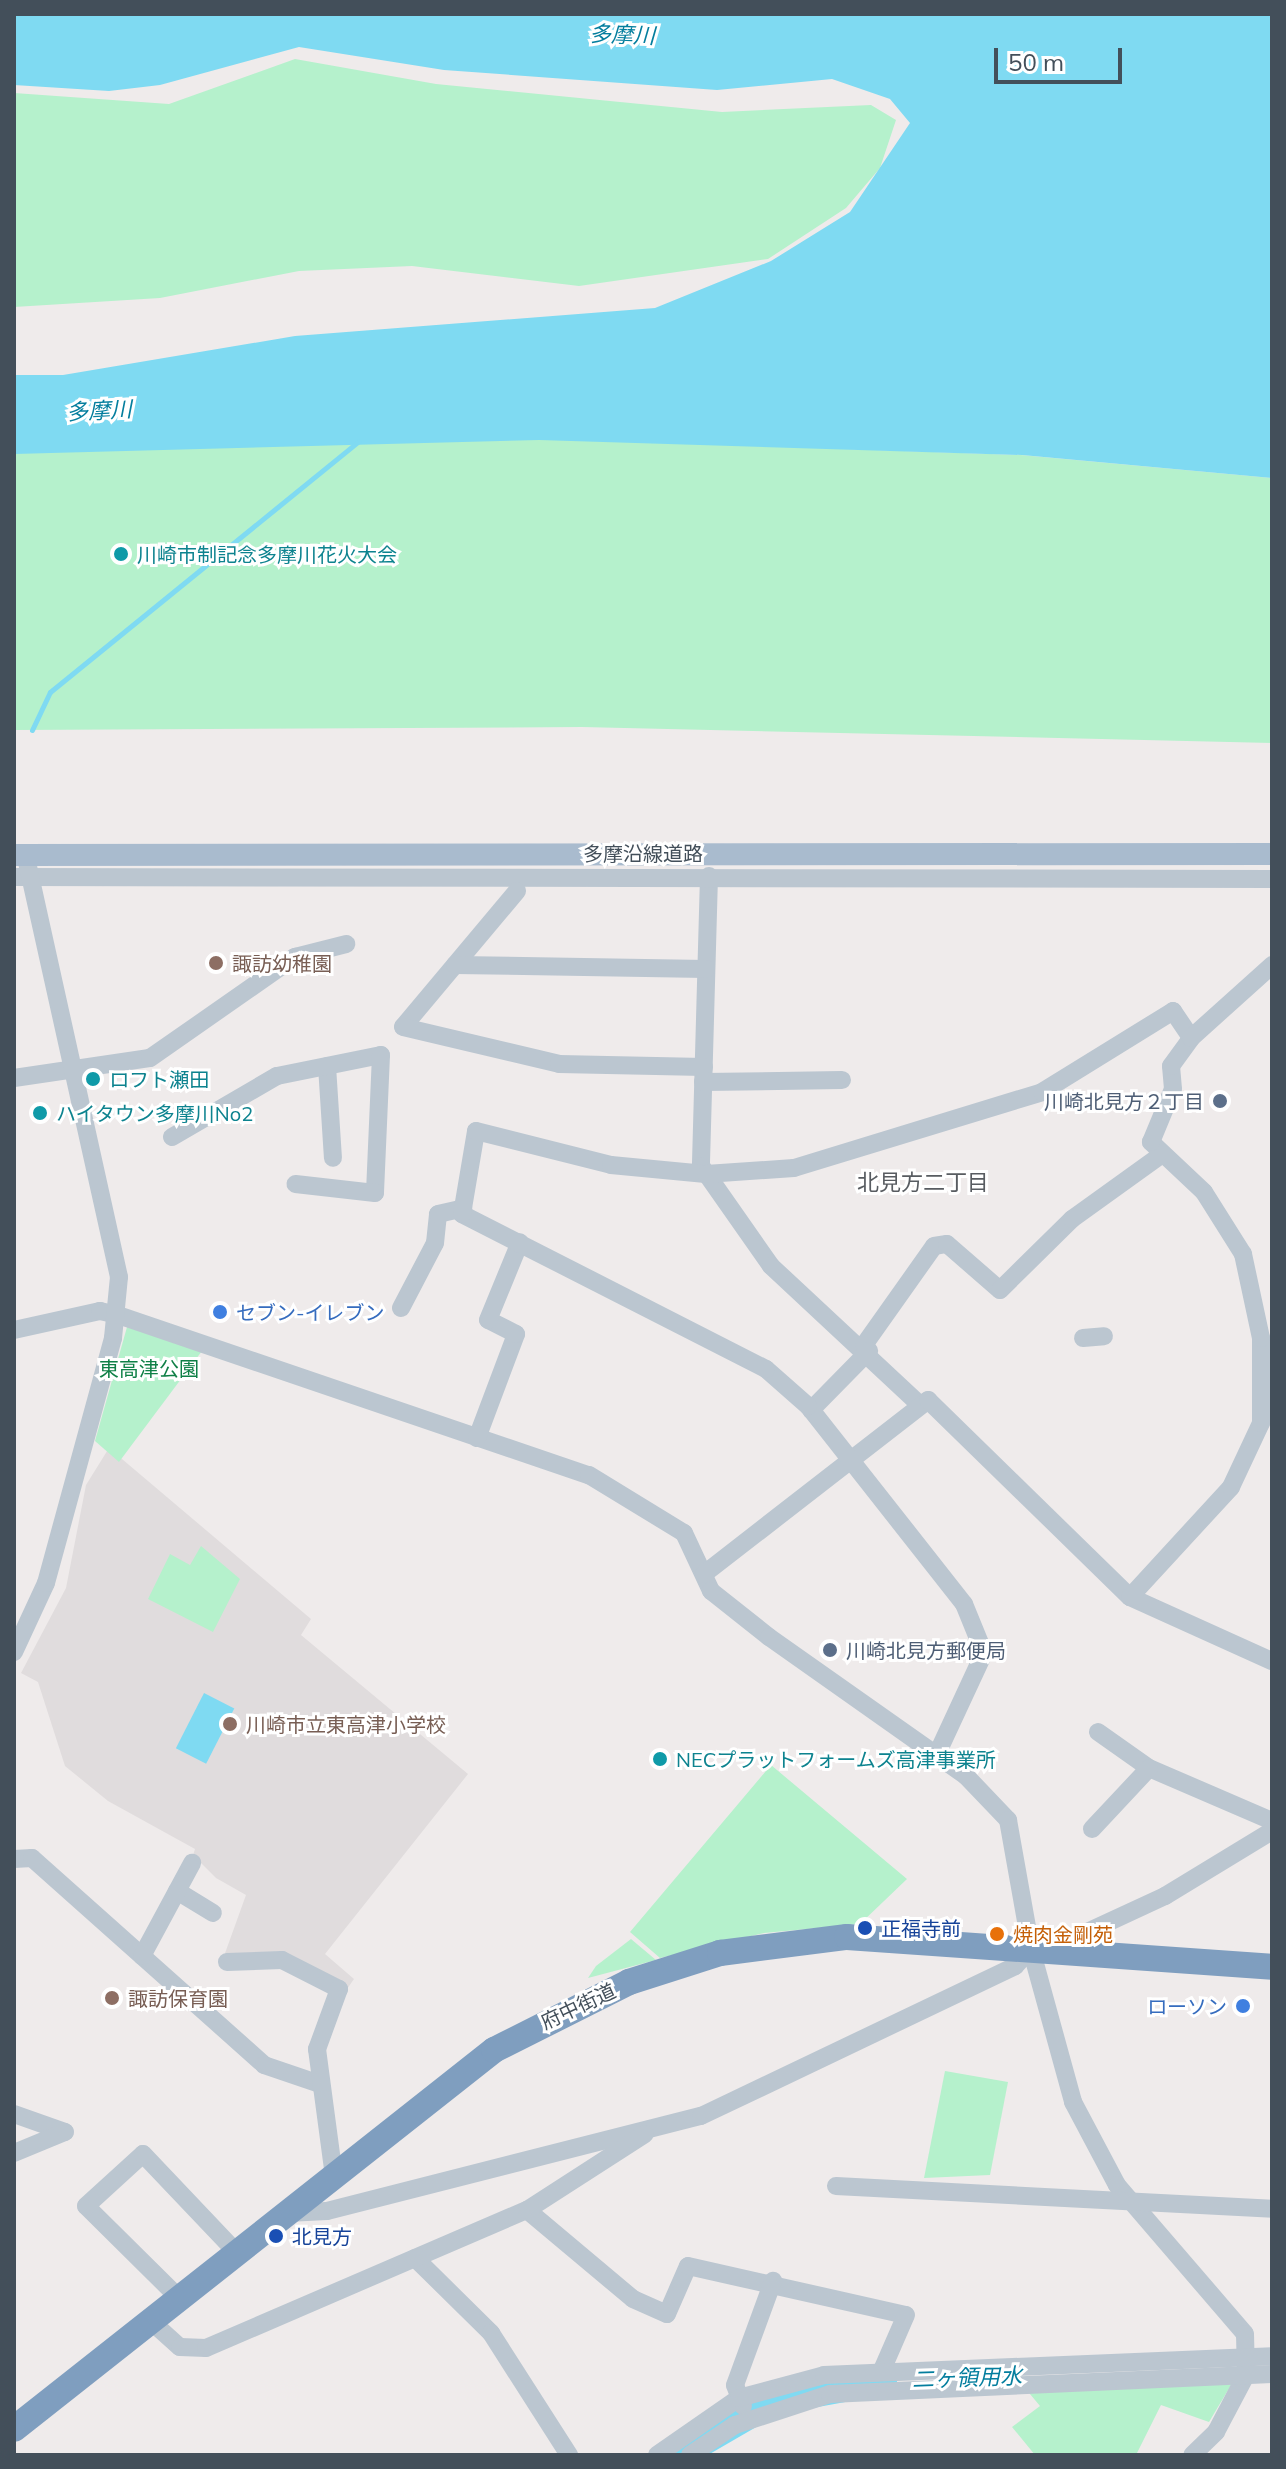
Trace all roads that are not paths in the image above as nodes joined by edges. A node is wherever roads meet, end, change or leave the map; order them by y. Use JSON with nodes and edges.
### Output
{"nodes":[{"id":1,"x":1272,"y":854,"type":"edge"},
{"id":2,"x":21,"y":865,"type":"edge"},
{"id":3,"x":709,"y":876,"type":"junction"},
{"id":4,"x":1272,"y":879,"type":"edge"},
{"id":5,"x":517,"y":891,"type":"dead end"},
{"id":6,"x":346,"y":944,"type":"dead end"},
{"id":7,"x":455,"y":965,"type":"junction"},
{"id":8,"x":1272,"y":965,"type":"edge"},
{"id":9,"x":706,"y":969,"type":"junction"},
{"id":10,"x":1191,"y":1038,"type":"junction"},
{"id":11,"x":327,"y":1066,"type":"junction"},
{"id":12,"x":72,"y":1069,"type":"junction"},
{"id":13,"x":704,"y":1074,"type":"junction"},
{"id":14,"x":14,"y":1078,"type":"edge"},
{"id":15,"x":842,"y":1080,"type":"dead end"},
{"id":16,"x":172,"y":1137,"type":"dead end"},
{"id":17,"x":1161,"y":1155,"type":"junction"},
{"id":18,"x":333,"y":1158,"type":"dead end"},
{"id":19,"x":706,"y":1174,"type":"junction"},
{"id":20,"x":296,"y":1184,"type":"dead end"},
{"id":21,"x":463,"y":1208,"type":"junction"},
{"id":22,"x":520,"y":1242,"type":"junction"},
{"id":23,"x":401,"y":1308,"type":"dead end"},
{"id":24,"x":1265,"y":1311,"type":"edge"},
{"id":25,"x":118,"y":1315,"type":"junction"},
{"id":26,"x":14,"y":1330,"type":"edge"},
{"id":27,"x":1104,"y":1336,"type":"dead end"},
{"id":28,"x":1083,"y":1338,"type":"dead end"},
{"id":29,"x":866,"y":1348,"type":"junction"},
{"id":30,"x":917,"y":1402,"type":"junction"},
{"id":31,"x":811,"y":1410,"type":"junction"},
{"id":32,"x":477,"y":1438,"type":"junction"},
{"id":33,"x":852,"y":1464,"type":"junction"},
{"id":34,"x":704,"y":1574,"type":"junction"},
{"id":35,"x":1130,"y":1597,"type":"junction"},
{"id":36,"x":14,"y":1652,"type":"edge"},
{"id":37,"x":1272,"y":1661,"type":"edge"},
{"id":38,"x":1098,"y":1732,"type":"dead end"},
{"id":39,"x":938,"y":1752,"type":"junction"},
{"id":40,"x":1149,"y":1768,"type":"junction"},
{"id":41,"x":1272,"y":1821,"type":"edge"},
{"id":42,"x":1092,"y":1829,"type":"dead end"},
{"id":43,"x":1272,"y":1831,"type":"edge"},
{"id":44,"x":14,"y":1859,"type":"edge"},
{"id":45,"x":192,"y":1863,"type":"dead end"},
{"id":46,"x":177,"y":1891,"type":"junction"},
{"id":47,"x":213,"y":1913,"type":"dead end"},
{"id":48,"x":1031,"y":1949,"type":"junction"},
{"id":49,"x":1064,"y":1951,"type":"junction"},
{"id":50,"x":142,"y":1956,"type":"junction"},
{"id":51,"x":227,"y":1962,"type":"dead end"},
{"id":52,"x":1272,"y":1967,"type":"edge"},
{"id":53,"x":320,"y":2084,"type":"junction"},
{"id":54,"x":14,"y":2114,"type":"edge"},
{"id":55,"x":650,"y":2130,"type":"junction"},
{"id":56,"x":14,"y":2153,"type":"edge"},
{"id":57,"x":334,"y":2176,"type":"junction"},
{"id":58,"x":836,"y":2186,"type":"dead end"},
{"id":59,"x":1128,"y":2199,"type":"junction"},
{"id":60,"x":1272,"y":2209,"type":"edge"},
{"id":61,"x":527,"y":2210,"type":"junction"},
{"id":62,"x":286,"y":2214,"type":"junction"},
{"id":63,"x":236,"y":2252,"type":"junction"},
{"id":64,"x":415,"y":2258,"type":"junction"},
{"id":65,"x":773,"y":2281,"type":"junction"},
{"id":66,"x":180,"y":2299,"type":"junction"},
{"id":67,"x":153,"y":2323,"type":"junction"},
{"id":68,"x":1272,"y":2356,"type":"edge"},
{"id":69,"x":1246,"y":2366,"type":"junction"},
{"id":70,"x":883,"y":2368,"type":"junction"},
{"id":71,"x":1272,"y":2374,"type":"edge"},
{"id":72,"x":739,"y":2398,"type":"junction"},
{"id":73,"x":750,"y":2419,"type":"junction"},
{"id":74,"x":14,"y":2429,"type":"edge"},
{"id":75,"x":569,"y":2455,"type":"edge"},
{"id":76,"x":657,"y":2455,"type":"edge"},
{"id":77,"x":690,"y":2455,"type":"edge"},
{"id":78,"x":1192,"y":2455,"type":"edge"}],
"edges":[{"from":1,"to":2,"type":"main road","name":"多摩沿線道路"},
{"from":2,"to":3,"type":"street"},
{"from":2,"to":12,"type":"street"},
{"from":3,"to":4,"type":"street"},
{"from":3,"to":9,"type":"street"},
{"from":5,"to":7,"type":"street"},
{"from":6,"to":12,"type":"street"},
{"from":7,"to":9,"type":"street"},
{"from":7,"to":13,"type":"street"},
{"from":8,"to":10,"type":"street"},
{"from":9,"to":13,"type":"street"},
{"from":10,"to":17,"type":"street"},
{"from":10,"to":19,"type":"street"},
{"from":11,"to":16,"type":"street"},
{"from":11,"to":18,"type":"street"},
{"from":11,"to":20,"type":"street"},
{"from":12,"to":14,"type":"street"},
{"from":12,"to":25,"type":"street"},
{"from":13,"to":15,"type":"street"},
{"from":13,"to":19,"type":"street"},
{"from":17,"to":24,"type":"street"},
{"from":17,"to":29,"type":"street"},
{"from":19,"to":21,"type":"street"},
{"from":19,"to":29,"type":"street"},
{"from":21,"to":22,"type":"street"},
{"from":21,"to":23,"type":"street"},
{"from":22,"to":31,"type":"street"},
{"from":22,"to":32,"type":"street"},
{"from":24,"to":35,"type":"street"},
{"from":25,"to":26,"type":"street"},
{"from":25,"to":32,"type":"street"},
{"from":25,"to":36,"type":"street"},
{"from":27,"to":28,"type":"street"},
{"from":29,"to":30,"type":"street"},
{"from":29,"to":31,"type":"street"},
{"from":30,"to":33,"type":"street"},
{"from":30,"to":35,"type":"street"},
{"from":31,"to":33,"type":"street"},
{"from":32,"to":34,"type":"street"},
{"from":33,"to":34,"type":"street"},
{"from":33,"to":39,"type":"street"},
{"from":34,"to":39,"type":"street"},
{"from":35,"to":37,"type":"street"},
{"from":38,"to":40,"type":"street"},
{"from":39,"to":48,"type":"street"},
{"from":40,"to":41,"type":"street"},
{"from":40,"to":42,"type":"street"},
{"from":43,"to":49,"type":"street"},
{"from":44,"to":50,"type":"street"},
{"from":45,"to":46,"type":"street"},
{"from":46,"to":47,"type":"street"},
{"from":46,"to":50,"type":"street"},
{"from":48,"to":49,"type":"highway","name":"府中街道"},
{"from":48,"to":55,"type":"street"},
{"from":48,"to":57,"type":"highway","name":"府中街道"},
{"from":48,"to":59,"type":"street"},
{"from":49,"to":52,"type":"highway","name":"府中街道"},
{"from":50,"to":53,"type":"street"},
{"from":51,"to":53,"type":"street"},
{"from":53,"to":57,"type":"street"},
{"from":54,"to":56,"type":"street"},
{"from":55,"to":61,"type":"street"},
{"from":55,"to":62,"type":"street"},
{"from":57,"to":62,"type":"highway","name":"府中街道"},
{"from":58,"to":59,"type":"street"},
{"from":59,"to":60,"type":"street"},
{"from":59,"to":69,"type":"street"},
{"from":61,"to":64,"type":"street"},
{"from":61,"to":65,"type":"street"},
{"from":62,"to":63,"type":"highway","name":"府中街道"},
{"from":63,"to":66,"type":"highway","name":"府中街道"},
{"from":63,"to":66,"type":"street"},
{"from":64,"to":67,"type":"street"},
{"from":64,"to":75,"type":"street"},
{"from":65,"to":70,"type":"street"},
{"from":65,"to":72,"type":"street"},
{"from":66,"to":67,"type":"highway","name":"府中街道"},
{"from":67,"to":74,"type":"highway","name":"府中街道"},
{"from":68,"to":69,"type":"street"},
{"from":69,"to":70,"type":"street"},
{"from":69,"to":71,"type":"street"},
{"from":69,"to":73,"type":"street"},
{"from":69,"to":78,"type":"street"},
{"from":70,"to":72,"type":"street"},
{"from":72,"to":73,"type":"street"},
{"from":72,"to":76,"type":"street"},
{"from":73,"to":77,"type":"street"}]}
